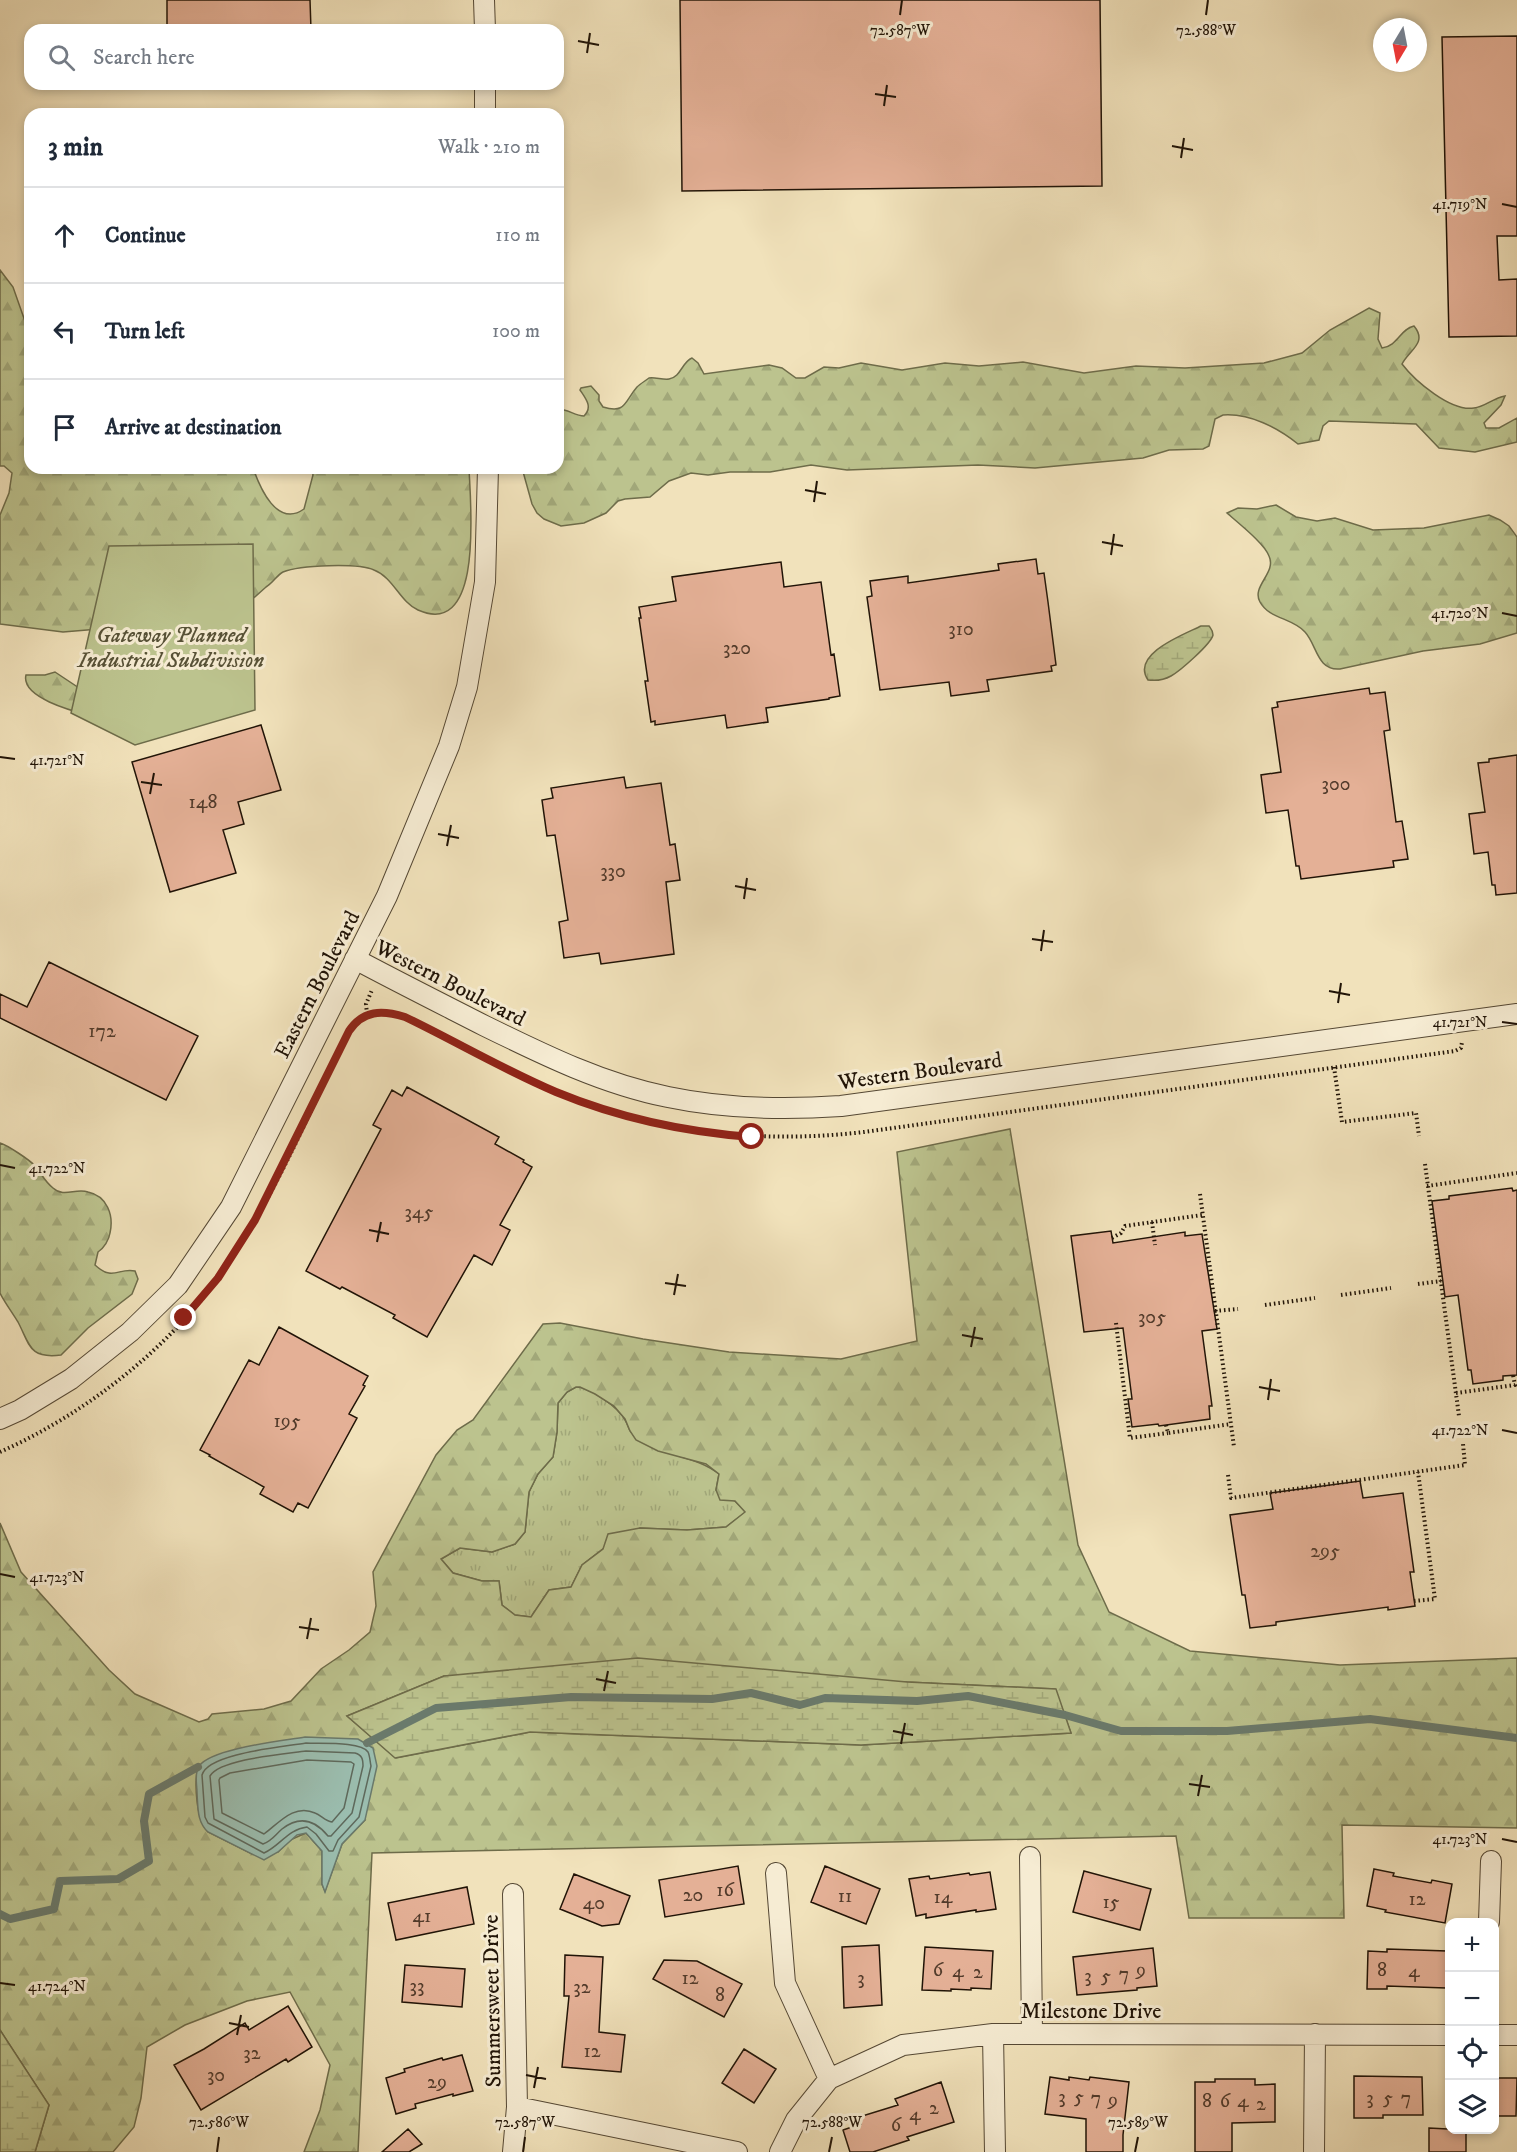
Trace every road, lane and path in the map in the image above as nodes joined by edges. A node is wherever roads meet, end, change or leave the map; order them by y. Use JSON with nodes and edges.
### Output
{"nodes":[{"id":1,"x":484,"y":0,"type":"edge"},
{"id":2,"x":485,"y":24,"type":"edge"},
{"id":3,"x":485,"y":90,"type":"edge"},
{"id":4,"x":485,"y":108,"type":"edge"},
{"id":5,"x":488,"y":474,"type":"edge"},
{"id":6,"x":355,"y":959,"type":"junction"},
{"id":7,"x":1517,"y":1014,"type":"edge"},
{"id":8,"x":1462,"y":1042,"type":"dead end"},
{"id":9,"x":1334,"y":1067,"type":"junction"},
{"id":10,"x":1419,"y":1136,"type":"dead end"},
{"id":11,"x":1425,"y":1164,"type":"dead end"},
{"id":12,"x":1517,"y":1173,"type":"edge"},
{"id":13,"x":1427,"y":1186,"type":"junction"},
{"id":14,"x":1200,"y":1194,"type":"dead end"},
{"id":15,"x":1202,"y":1215,"type":"junction"},
{"id":16,"x":1152,"y":1222,"type":"junction"},
{"id":17,"x":1112,"y":1238,"type":"dead end"},
{"id":18,"x":1155,"y":1245,"type":"dead end"},
{"id":19,"x":1441,"y":1281,"type":"junction"},
{"id":20,"x":1418,"y":1284,"type":"dead end"},
{"id":21,"x":1391,"y":1288,"type":"dead end"},
{"id":22,"x":1341,"y":1295,"type":"dead end"},
{"id":23,"x":1315,"y":1298,"type":"dead end"},
{"id":24,"x":1265,"y":1305,"type":"dead end"},
{"id":25,"x":1238,"y":1308,"type":"dead end"},
{"id":26,"x":1215,"y":1311,"type":"junction"},
{"id":27,"x":1116,"y":1323,"type":"dead end"},
{"id":28,"x":1514,"y":1375,"type":"dead end"},
{"id":29,"x":1456,"y":1394,"type":"junction"},
{"id":30,"x":1459,"y":1416,"type":"dead end"},
{"id":31,"x":0,"y":1419,"type":"edge"},
{"id":32,"x":1231,"y":1424,"type":"junction"},
{"id":33,"x":1166,"y":1425,"type":"dead end"},
{"id":34,"x":1168,"y":1433,"type":"junction"},
{"id":35,"x":1463,"y":1444,"type":"dead end"},
{"id":36,"x":1234,"y":1447,"type":"dead end"},
{"id":37,"x":0,"y":1452,"type":"edge"},
{"id":38,"x":1418,"y":1472,"type":"junction"},
{"id":39,"x":1228,"y":1475,"type":"dead end"},
{"id":40,"x":1414,"y":1601,"type":"dead end"},
{"id":41,"x":1030,"y":1857,"type":"dead end"},
{"id":42,"x":1491,"y":1861,"type":"dead end"},
{"id":43,"x":776,"y":1873,"type":"dead end"},
{"id":44,"x":513,"y":1894,"type":"dead end"},
{"id":45,"x":1489,"y":1918,"type":"edge"},
{"id":46,"x":993,"y":2034,"type":"junction"},
{"id":47,"x":1032,"y":2034,"type":"junction"},
{"id":48,"x":1315,"y":2034,"type":"junction"},
{"id":49,"x":1445,"y":2035,"type":"edge"},
{"id":50,"x":1499,"y":2035,"type":"edge"},
{"id":51,"x":1517,"y":2035,"type":"edge"},
{"id":52,"x":829,"y":2079,"type":"junction"},
{"id":53,"x":517,"y":2107,"type":"junction"},
{"id":54,"x":513,"y":2152,"type":"edge"},
{"id":55,"x":737,"y":2152,"type":"edge"},
{"id":56,"x":780,"y":2152,"type":"edge"},
{"id":57,"x":995,"y":2152,"type":"edge"},
{"id":58,"x":1314,"y":2152,"type":"edge"}],
"edges":[{"from":1,"to":2,"type":"street"},
{"from":3,"to":4,"type":"street"},
{"from":5,"to":6,"type":"street","name":"Eastern Boulevard"},
{"from":6,"to":7,"type":"street","name":"Western Boulevard"},
{"from":6,"to":31,"type":"street","name":"Eastern Boulevard"},
{"from":8,"to":9,"type":"path"},
{"from":9,"to":10,"type":"path"},
{"from":9,"to":37,"type":"path"},
{"from":11,"to":13,"type":"path"},
{"from":12,"to":13,"type":"path"},
{"from":13,"to":19,"type":"path"},
{"from":14,"to":15,"type":"path"},
{"from":15,"to":16,"type":"path"},
{"from":15,"to":26,"type":"path"},
{"from":16,"to":17,"type":"path"},
{"from":16,"to":18,"type":"path"},
{"from":19,"to":20,"type":"path"},
{"from":19,"to":29,"type":"path"},
{"from":21,"to":22,"type":"path"},
{"from":23,"to":24,"type":"path"},
{"from":25,"to":26,"type":"path"},
{"from":26,"to":32,"type":"path"},
{"from":27,"to":34,"type":"path"},
{"from":28,"to":29,"type":"path"},
{"from":29,"to":30,"type":"path"},
{"from":32,"to":34,"type":"path"},
{"from":32,"to":36,"type":"path"},
{"from":33,"to":34,"type":"path"},
{"from":35,"to":38,"type":"path"},
{"from":38,"to":39,"type":"path"},
{"from":38,"to":40,"type":"path"},
{"from":41,"to":47,"type":"street"},
{"from":42,"to":45,"type":"street"},
{"from":43,"to":52,"type":"street"},
{"from":44,"to":53,"type":"street","name":"Summersweet Drive"},
{"from":46,"to":47,"type":"street","name":"Milestone Drive"},
{"from":46,"to":52,"type":"street","name":"Milestone Drive"},
{"from":46,"to":57,"type":"street"},
{"from":47,"to":48,"type":"street","name":"Milestone Drive"},
{"from":48,"to":49,"type":"street","name":"Milestone Drive"},
{"from":48,"to":58,"type":"street"},
{"from":50,"to":51,"type":"street"},
{"from":52,"to":56,"type":"street","name":"Milestone Drive"},
{"from":53,"to":54,"type":"street","name":"Summersweet Drive"},
{"from":53,"to":55,"type":"street","name":"Summersweet Drive"}]}
